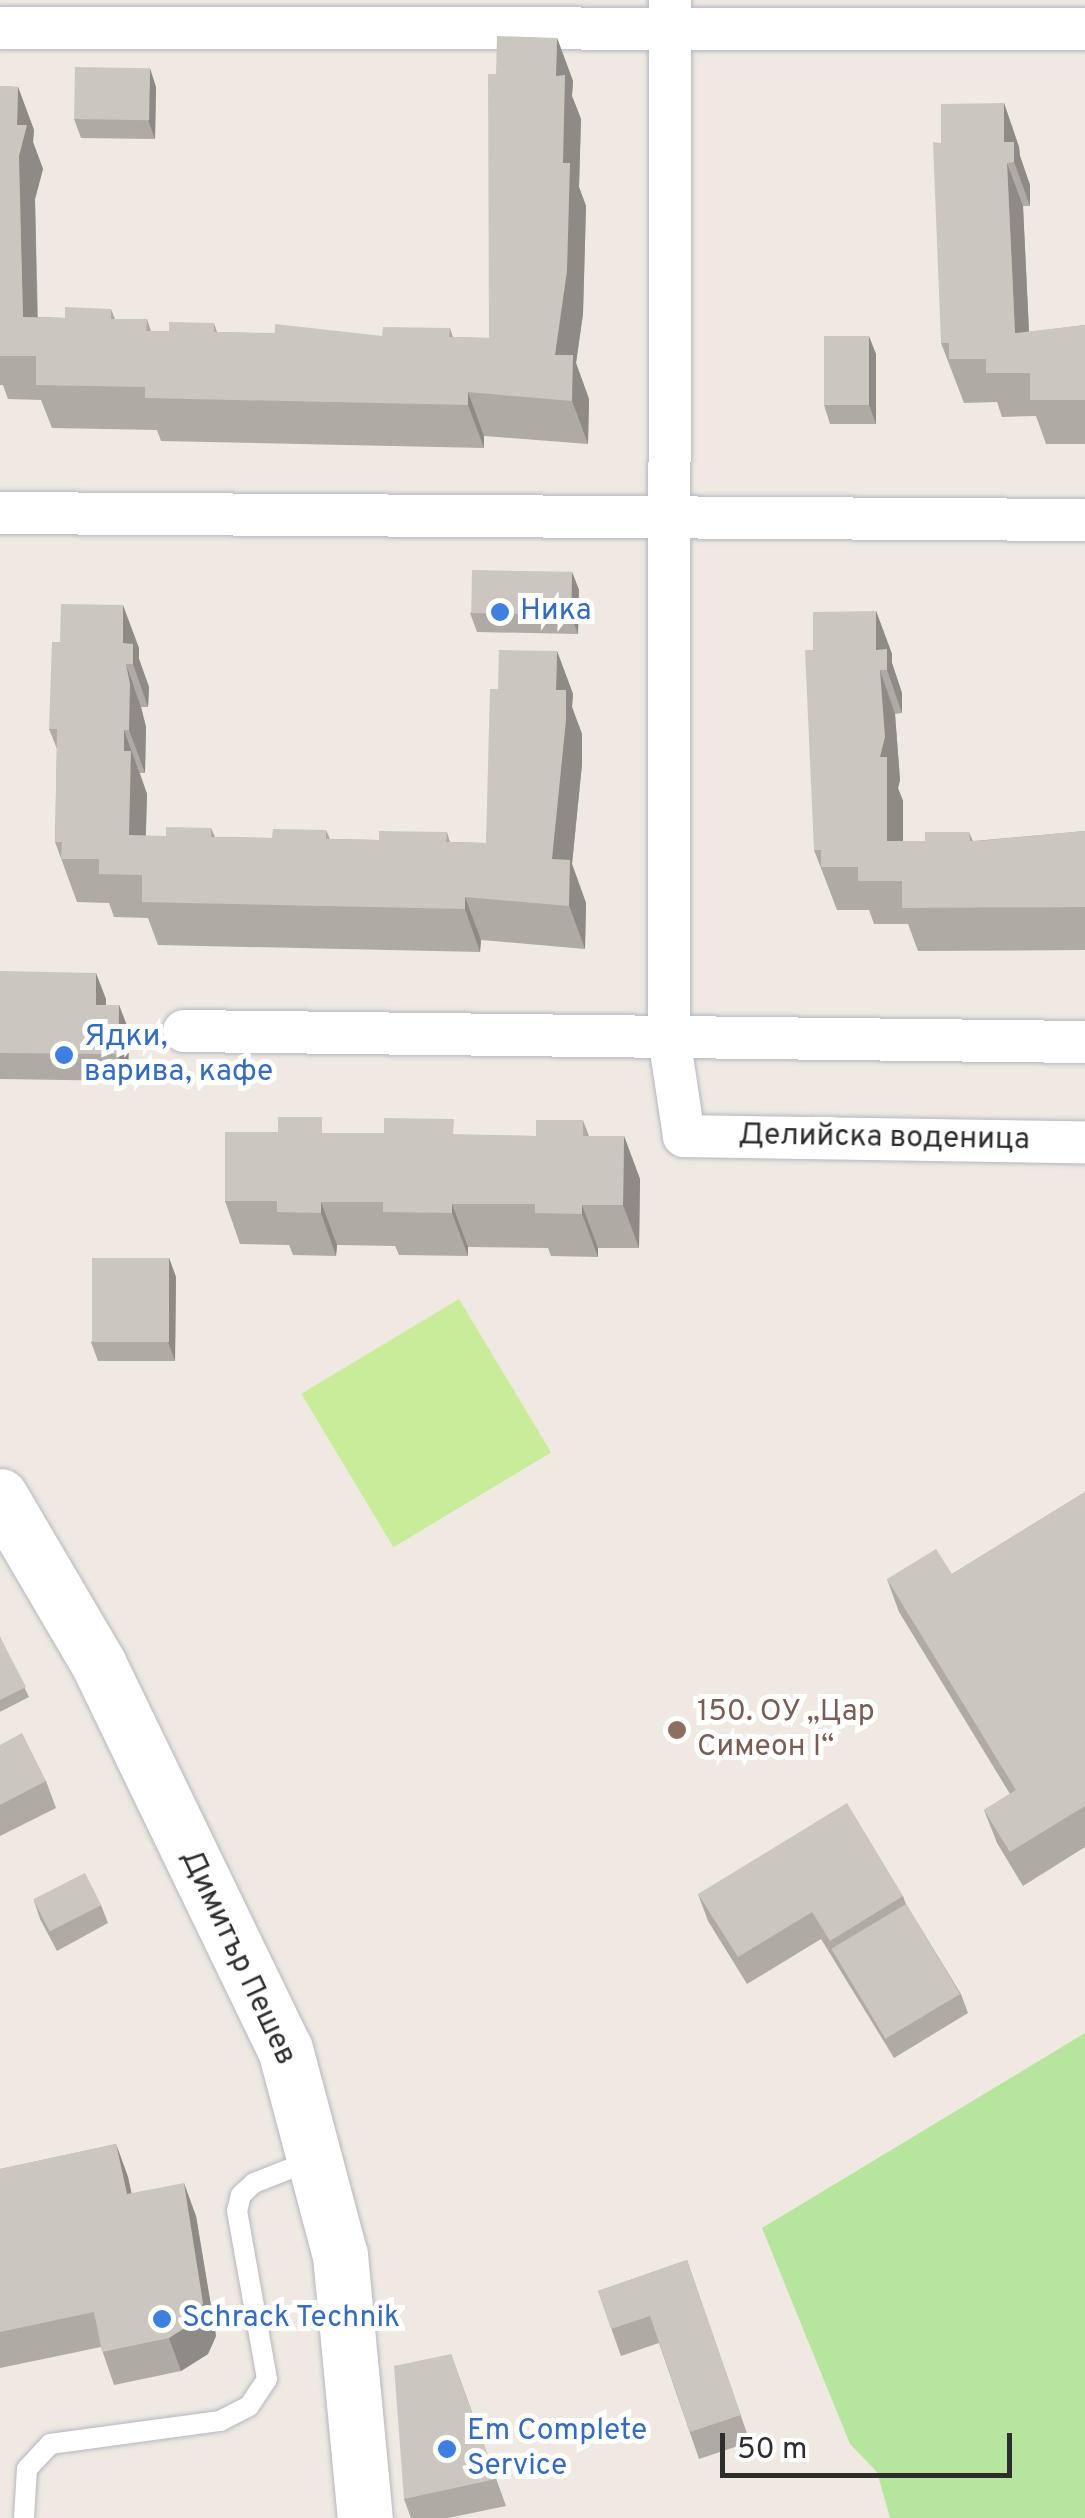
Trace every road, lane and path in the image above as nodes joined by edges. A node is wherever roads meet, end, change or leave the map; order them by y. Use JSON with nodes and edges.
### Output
{"nodes":[{"id":1,"x":670,"y":14,"type":"edge"},
{"id":2,"x":0,"y":28,"type":"edge"},
{"id":3,"x":1085,"y":29,"type":"edge"},
{"id":4,"x":0,"y":512,"type":"edge"},
{"id":5,"x":669,"y":517,"type":"junction"},
{"id":6,"x":1085,"y":520,"type":"edge"},
{"id":7,"x":184,"y":1032,"type":"dead end"},
{"id":8,"x":669,"y":1037,"type":"junction"},
{"id":9,"x":1085,"y":1042,"type":"edge"},
{"id":10,"x":1085,"y":1142,"type":"edge"},
{"id":11,"x":0,"y":1496,"type":"edge"},
{"id":12,"x":314,"y":2160,"type":"junction"},
{"id":13,"x":24,"y":2518,"type":"edge"},
{"id":14,"x":365,"y":2518,"type":"edge"}],
"edges":[{"from":1,"to":2,"type":"street"},
{"from":1,"to":3,"type":"street"},
{"from":1,"to":5,"type":"street"},
{"from":4,"to":5,"type":"street"},
{"from":5,"to":6,"type":"street"},
{"from":5,"to":8,"type":"street"},
{"from":7,"to":8,"type":"street"},
{"from":8,"to":9,"type":"street"},
{"from":8,"to":10,"type":"street","name":"Делийска воденица"},
{"from":11,"to":12,"type":"main road","name":"Димитър Пешев"},
{"from":12,"to":13,"type":"lane"},
{"from":12,"to":14,"type":"main road","name":"Димитър Пешев"}]}
